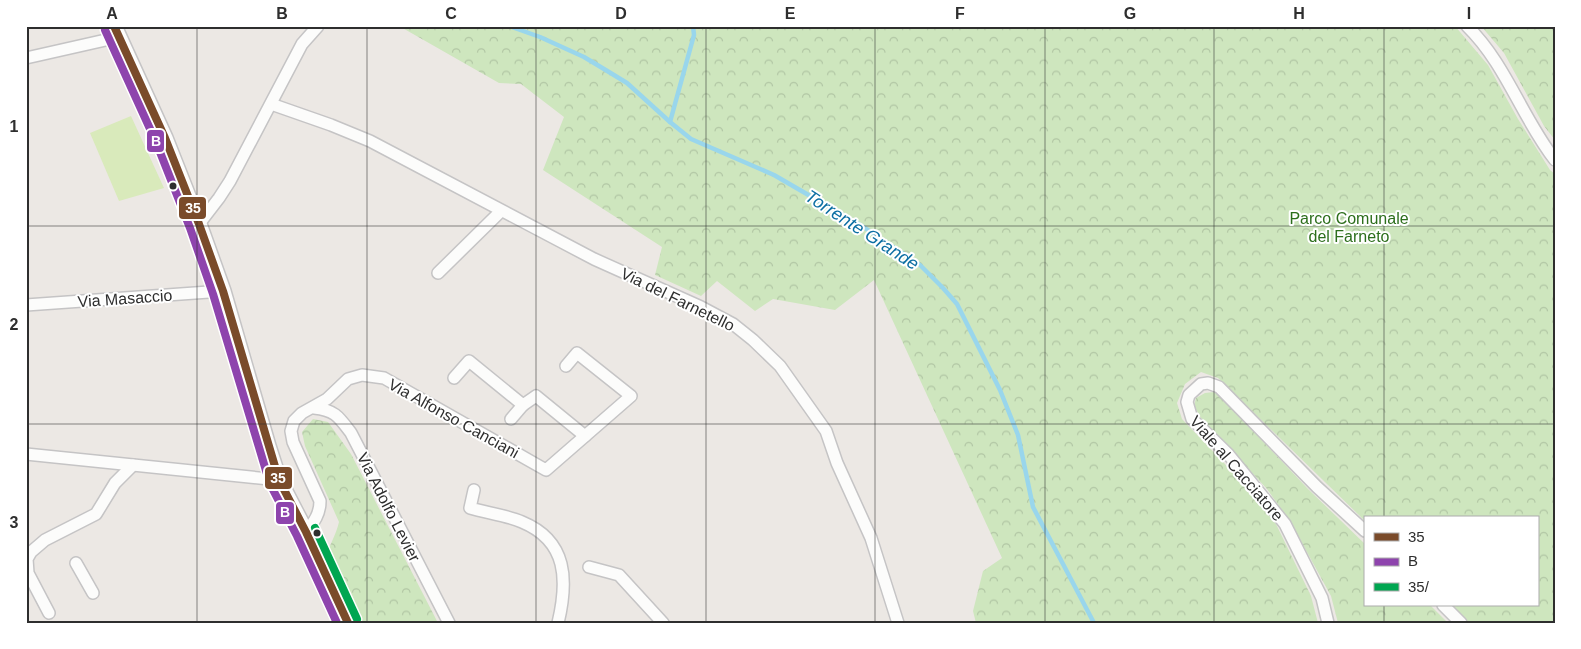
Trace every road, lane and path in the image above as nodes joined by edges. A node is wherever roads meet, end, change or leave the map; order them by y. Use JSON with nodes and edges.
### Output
{"nodes":[{"id":1,"x":318,"y":26,"type":"edge"},
{"id":2,"x":1467,"y":26,"type":"edge"},
{"id":3,"x":117,"y":31,"type":"edge"},
{"id":4,"x":26,"y":58,"type":"edge"},
{"id":5,"x":271,"y":104,"type":"junction"},
{"id":6,"x":1555,"y":160,"type":"edge"},
{"id":7,"x":501,"y":211,"type":"junction"},
{"id":8,"x":199,"y":224,"type":"junction"},
{"id":9,"x":438,"y":273,"type":"dead end"},
{"id":10,"x":223,"y":291,"type":"junction"},
{"id":11,"x":26,"y":305,"type":"edge"},
{"id":12,"x":566,"y":366,"type":"dead end"},
{"id":13,"x":454,"y":378,"type":"dead end"},
{"id":14,"x":523,"y":405,"type":"junction"},
{"id":15,"x":314,"y":408,"type":"junction"},
{"id":16,"x":511,"y":420,"type":"dead end"},
{"id":17,"x":585,"y":436,"type":"junction"},
{"id":18,"x":26,"y":454,"type":"edge"},
{"id":19,"x":133,"y":465,"type":"junction"},
{"id":20,"x":279,"y":480,"type":"junction"},
{"id":21,"x":474,"y":490,"type":"dead end"},
{"id":22,"x":1364,"y":530,"type":"edge"},
{"id":23,"x":306,"y":532,"type":"junction"},
{"id":24,"x":76,"y":563,"type":"dead end"},
{"id":25,"x":588,"y":567,"type":"dead end"},
{"id":26,"x":94,"y":593,"type":"dead end"},
{"id":27,"x":1444,"y":606,"type":"edge"},
{"id":28,"x":49,"y":613,"type":"dead end"},
{"id":29,"x":348,"y":623,"type":"edge"},
{"id":30,"x":449,"y":623,"type":"edge"},
{"id":31,"x":558,"y":623,"type":"edge"},
{"id":32,"x":664,"y":623,"type":"edge"},
{"id":33,"x":898,"y":623,"type":"edge"},
{"id":34,"x":1328,"y":623,"type":"edge"},
{"id":35,"x":1461,"y":623,"type":"edge"}],
"edges":[{"from":1,"to":5,"type":"street"},
{"from":2,"to":6,"type":"street"},
{"from":3,"to":4,"type":"street"},
{"from":3,"to":8,"type":"street"},
{"from":5,"to":7,"type":"street","name":"Via del Farnetello"},
{"from":5,"to":8,"type":"street"},
{"from":7,"to":9,"type":"street"},
{"from":7,"to":33,"type":"street","name":"Via del Farnetello"},
{"from":8,"to":10,"type":"street"},
{"from":10,"to":11,"type":"street","name":"Via Masaccio"},
{"from":10,"to":20,"type":"street"},
{"from":12,"to":17,"type":"street","name":"Via Alfonso Canciani"},
{"from":13,"to":14,"type":"street"},
{"from":14,"to":16,"type":"street","name":"Via Alfonso Canciani"},
{"from":14,"to":17,"type":"street"},
{"from":15,"to":17,"type":"street","name":"Via Alfonso Canciani"},
{"from":15,"to":23,"type":"street","name":"Via Alfonso Canciani"},
{"from":15,"to":30,"type":"street","name":"Via Adolfo Levier"},
{"from":18,"to":19,"type":"street"},
{"from":19,"to":20,"type":"street"},
{"from":19,"to":28,"type":"street"},
{"from":20,"to":23,"type":"street"},
{"from":21,"to":31,"type":"street"},
{"from":22,"to":34,"type":"street","name":"Viale al Cacciatore"},
{"from":23,"to":29,"type":"street"},
{"from":24,"to":26,"type":"street"},
{"from":25,"to":32,"type":"street"},
{"from":27,"to":35,"type":"street"}]}
